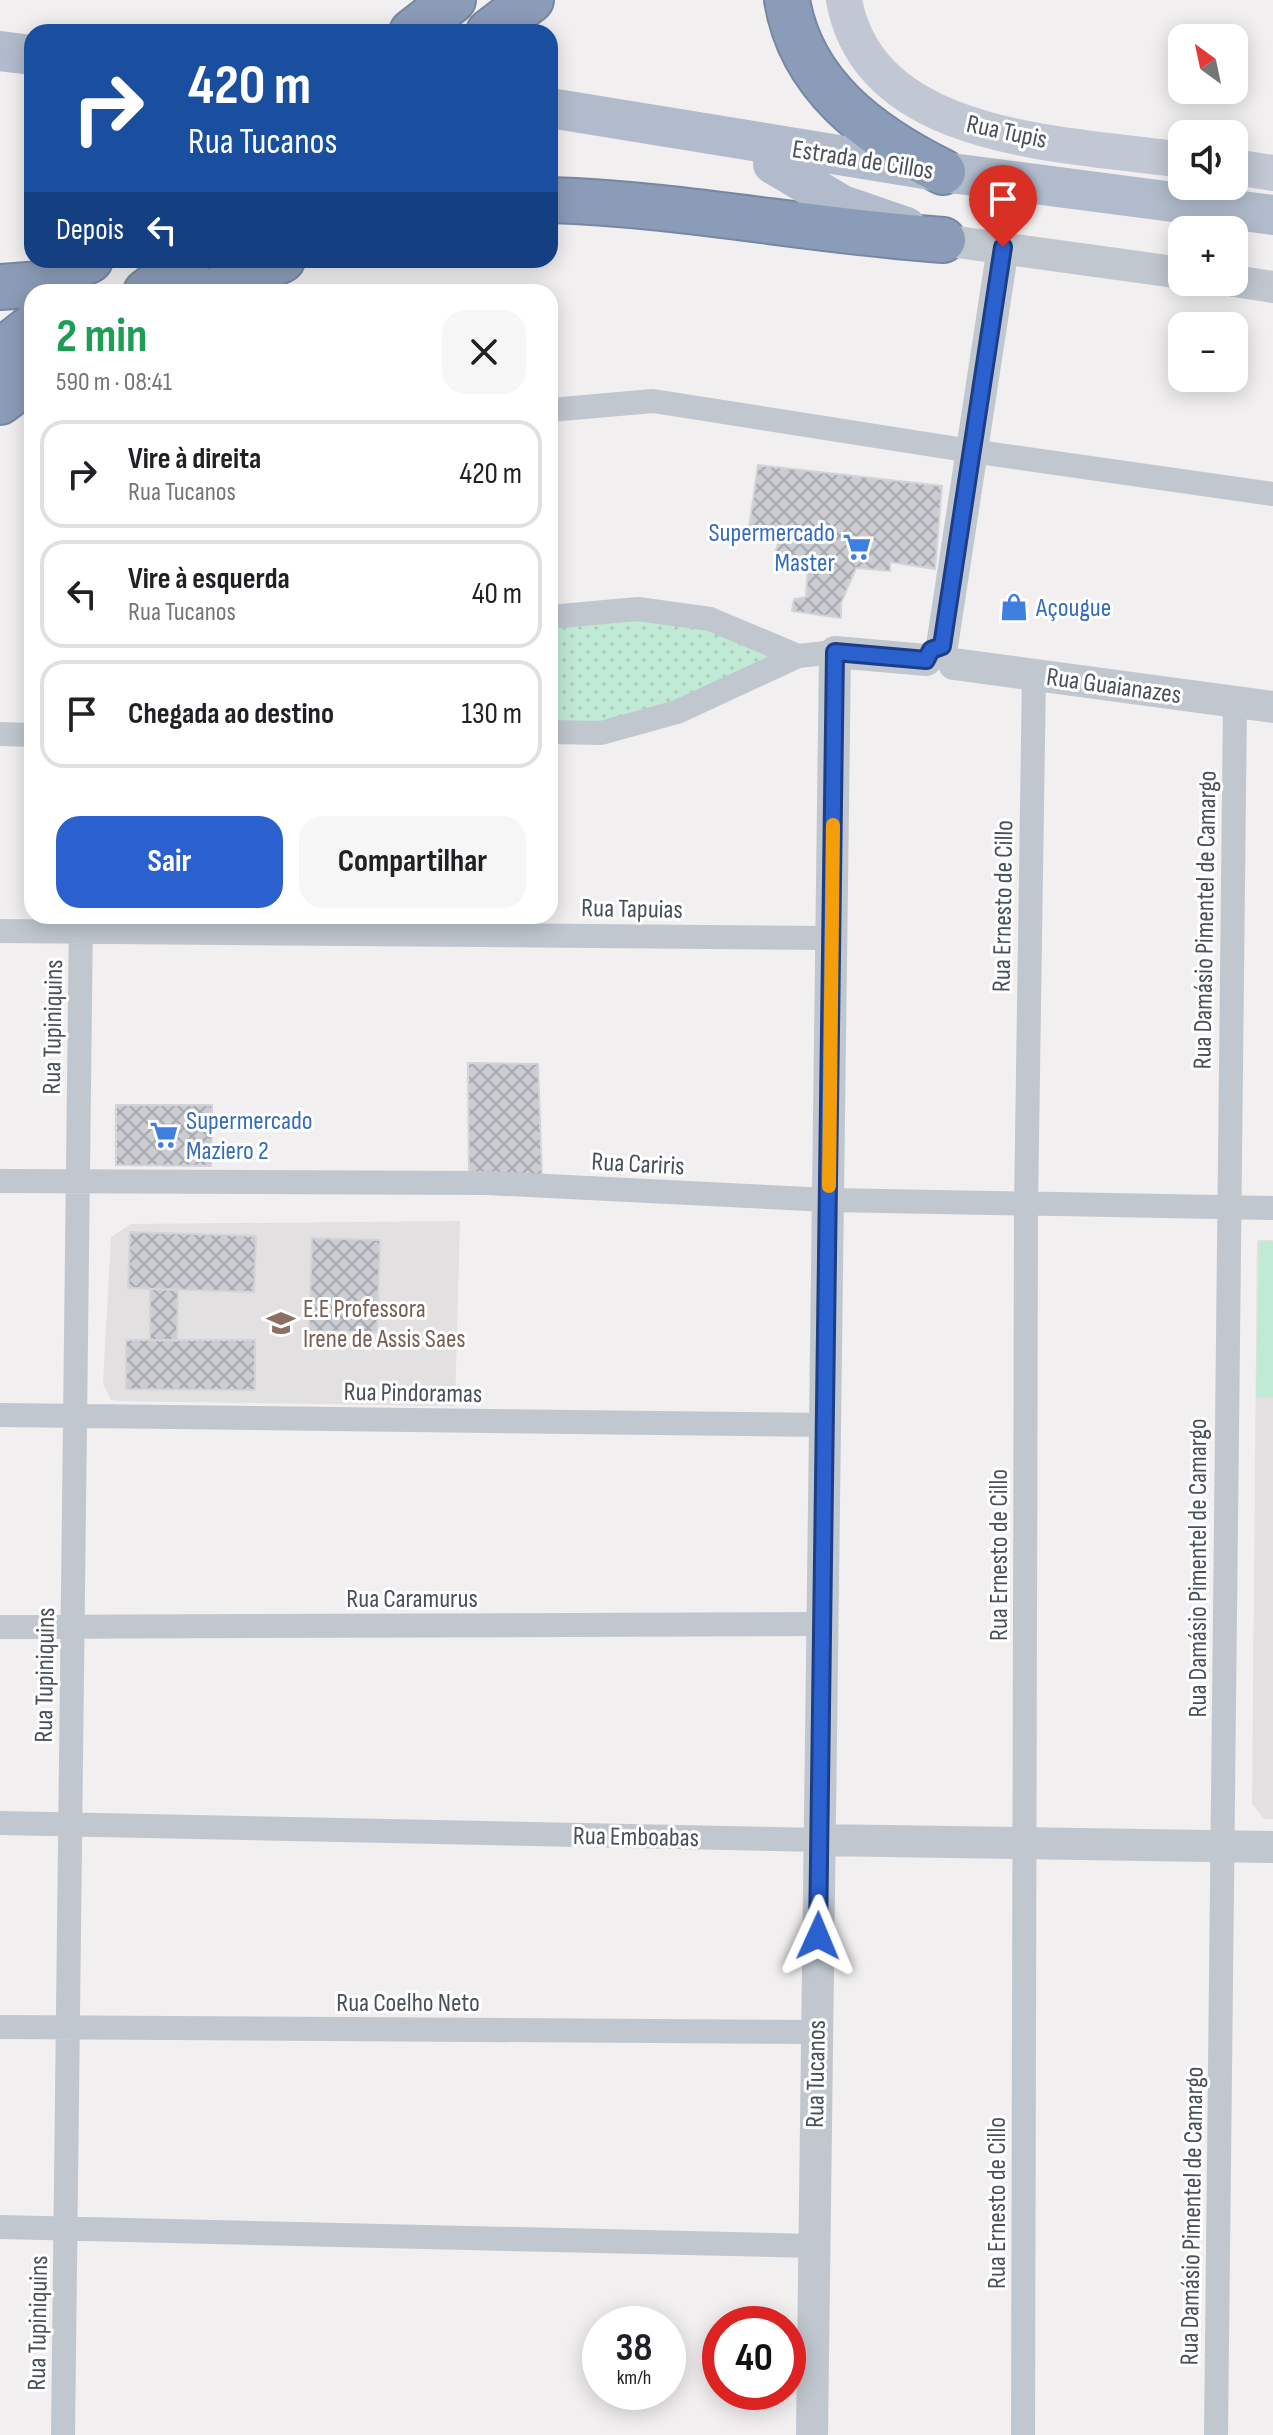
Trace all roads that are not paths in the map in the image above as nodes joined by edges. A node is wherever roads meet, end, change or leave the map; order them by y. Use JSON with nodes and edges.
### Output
{"nodes":[{"id":1,"x":453,"y":0,"type":"edge"},
{"id":2,"x":531,"y":0,"type":"edge"},
{"id":3,"x":787,"y":0,"type":"edge"},
{"id":4,"x":844,"y":0,"type":"edge"},
{"id":5,"x":422,"y":24,"type":"edge"},
{"id":6,"x":500,"y":24,"type":"edge"},
{"id":7,"x":0,"y":30,"type":"edge"},
{"id":8,"x":24,"y":33,"type":"edge"},
{"id":9,"x":0,"y":51,"type":"edge"},
{"id":10,"x":24,"y":54,"type":"edge"},
{"id":11,"x":558,"y":109,"type":"edge"},
{"id":12,"x":558,"y":127,"type":"edge"},
{"id":13,"x":1168,"y":158,"type":"edge"},
{"id":14,"x":773,"y":164,"type":"junction"},
{"id":15,"x":1248,"y":169,"type":"edge"},
{"id":16,"x":943,"y":172,"type":"junction"},
{"id":17,"x":1273,"y":173,"type":"edge"},
{"id":18,"x":558,"y":200,"type":"edge"},
{"id":19,"x":1273,"y":215,"type":"edge"},
{"id":20,"x":1168,"y":224,"type":"edge"},
{"id":21,"x":1248,"y":236,"type":"edge"},
{"id":22,"x":943,"y":240,"type":"junction"},
{"id":23,"x":1273,"y":240,"type":"edge"},
{"id":24,"x":1003,"y":247,"type":"junction"},
{"id":25,"x":74,"y":268,"type":"edge"},
{"id":26,"x":110,"y":268,"type":"edge"},
{"id":27,"x":178,"y":268,"type":"edge"},
{"id":28,"x":264,"y":268,"type":"edge"},
{"id":29,"x":1168,"y":271,"type":"edge"},
{"id":30,"x":1248,"y":283,"type":"edge"},
{"id":31,"x":41,"y":284,"type":"edge"},
{"id":32,"x":88,"y":284,"type":"edge"},
{"id":33,"x":156,"y":284,"type":"edge"},
{"id":34,"x":230,"y":284,"type":"edge"},
{"id":35,"x":24,"y":285,"type":"edge"},
{"id":36,"x":0,"y":287,"type":"edge"},
{"id":37,"x":1273,"y":287,"type":"edge"},
{"id":38,"x":24,"y":354,"type":"edge"},
{"id":39,"x":16,"y":381,"type":"edge"},
{"id":40,"x":558,"y":409,"type":"edge"},
{"id":41,"x":971,"y":451,"type":"junction"},
{"id":42,"x":1273,"y":494,"type":"edge"},
{"id":43,"x":558,"y":616,"type":"edge"},
{"id":44,"x":835,"y":652,"type":"junction"},
{"id":45,"x":798,"y":656,"type":"junction"},
{"id":46,"x":941,"y":657,"type":"junction"},
{"id":47,"x":1034,"y":675,"type":"junction"},
{"id":48,"x":1235,"y":701,"type":"junction"},
{"id":49,"x":1273,"y":707,"type":"edge"},
{"id":50,"x":558,"y":732,"type":"edge"},
{"id":51,"x":0,"y":734,"type":"edge"},
{"id":52,"x":24,"y":735,"type":"edge"},
{"id":53,"x":81,"y":924,"type":"edge"},
{"id":54,"x":0,"y":931,"type":"edge"},
{"id":55,"x":831,"y":938,"type":"junction"},
{"id":56,"x":0,"y":1181,"type":"edge"},
{"id":57,"x":77,"y":1183,"type":"junction"},
{"id":58,"x":829,"y":1200,"type":"junction"},
{"id":59,"x":1026,"y":1205,"type":"junction"},
{"id":60,"x":1228,"y":1207,"type":"junction"},
{"id":61,"x":1273,"y":1208,"type":"edge"},
{"id":62,"x":0,"y":1415,"type":"edge"},
{"id":63,"x":75,"y":1416,"type":"junction"},
{"id":64,"x":826,"y":1425,"type":"junction"},
{"id":65,"x":824,"y":1624,"type":"junction"},
{"id":66,"x":0,"y":1627,"type":"edge"},
{"id":67,"x":72,"y":1628,"type":"junction"},
{"id":68,"x":0,"y":1823,"type":"edge"},
{"id":69,"x":70,"y":1824,"type":"junction"},
{"id":70,"x":819,"y":1840,"type":"junction"},
{"id":71,"x":1026,"y":1844,"type":"junction"},
{"id":72,"x":1223,"y":1847,"type":"junction"},
{"id":73,"x":1273,"y":1847,"type":"edge"},
{"id":74,"x":0,"y":2027,"type":"edge"},
{"id":75,"x":68,"y":2028,"type":"junction"},
{"id":76,"x":816,"y":2032,"type":"junction"},
{"id":77,"x":0,"y":2227,"type":"edge"},
{"id":78,"x":66,"y":2227,"type":"junction"},
{"id":79,"x":813,"y":2246,"type":"junction"},
{"id":80,"x":63,"y":2435,"type":"edge"},
{"id":81,"x":812,"y":2435,"type":"edge"},
{"id":82,"x":1023,"y":2435,"type":"edge"},
{"id":83,"x":1216,"y":2435,"type":"edge"}],
"edges":[{"from":1,"to":5,"type":"highway"},
{"from":2,"to":6,"type":"highway"},
{"from":3,"to":16,"type":"highway"},
{"from":4,"to":13,"type":"main road","name":"Rua Tupis"},
{"from":7,"to":8,"type":"main road"},
{"from":9,"to":10,"type":"main road"},
{"from":11,"to":16,"type":"main road","name":"Estrada de Cillos"},
{"from":12,"to":14,"type":"main road","name":"Estrada de Cillos"},
{"from":14,"to":20,"type":"main road","name":"Estrada de Cillos"},
{"from":14,"to":22,"type":"main road"},
{"from":15,"to":17,"type":"main road"},
{"from":16,"to":19,"type":"main road","name":"Estrada de Cillos"},
{"from":18,"to":22,"type":"highway"},
{"from":21,"to":23,"type":"main road"},
{"from":22,"to":24,"type":"street"},
{"from":24,"to":29,"type":"street"},
{"from":24,"to":41,"type":"street"},
{"from":25,"to":31,"type":"highway"},
{"from":26,"to":32,"type":"highway"},
{"from":27,"to":33,"type":"highway"},
{"from":28,"to":34,"type":"highway"},
{"from":30,"to":37,"type":"street"},
{"from":35,"to":36,"type":"highway"},
{"from":38,"to":39,"type":"highway"},
{"from":40,"to":41,"type":"street"},
{"from":41,"to":42,"type":"street"},
{"from":41,"to":46,"type":"street"},
{"from":43,"to":45,"type":"street"},
{"from":44,"to":45,"type":"street"},
{"from":44,"to":46,"type":"street"},
{"from":44,"to":55,"type":"street","name":"Rua Tucanos"},
{"from":45,"to":50,"type":"street"},
{"from":46,"to":47,"type":"street","name":"Rua Guaianazes"},
{"from":47,"to":48,"type":"street","name":"Rua Guaianazes"},
{"from":47,"to":59,"type":"street","name":"Rua Ernesto de Cillo"},
{"from":48,"to":49,"type":"street","name":"Rua Guaianazes"},
{"from":48,"to":60,"type":"street","name":"Rua Damásio Pimentel de Camargo"},
{"from":51,"to":52,"type":"street"},
{"from":53,"to":54,"type":"street","name":"Rua Tapuias"},
{"from":53,"to":55,"type":"street","name":"Rua Tapuias"},
{"from":53,"to":57,"type":"street","name":"Rua Tupiniquins"},
{"from":55,"to":58,"type":"street","name":"Rua Tucanos"},
{"from":56,"to":57,"type":"street","name":"Rua Cariris"},
{"from":57,"to":58,"type":"street","name":"Rua Cariris"},
{"from":57,"to":63,"type":"street","name":"Rua Tupiniquins"},
{"from":58,"to":59,"type":"street","name":"Rua Cariris"},
{"from":58,"to":64,"type":"street","name":"Rua Tucanos"},
{"from":59,"to":60,"type":"street","name":"Rua Cariris"},
{"from":59,"to":71,"type":"street","name":"Rua Ernesto de Cillo"},
{"from":60,"to":61,"type":"street","name":"Rua Cariris"},
{"from":60,"to":72,"type":"street","name":"Rua Damásio Pimentel de Camargo"},
{"from":62,"to":63,"type":"street","name":"Rua Pindoramas"},
{"from":63,"to":64,"type":"street","name":"Rua Pindoramas"},
{"from":63,"to":67,"type":"street","name":"Rua Tupiniquins"},
{"from":64,"to":65,"type":"street","name":"Rua Tucanos"},
{"from":65,"to":67,"type":"street","name":"Rua Caramurus"},
{"from":65,"to":70,"type":"street","name":"Rua Tucanos"},
{"from":66,"to":67,"type":"street","name":"Rua Caramurus"},
{"from":67,"to":69,"type":"street","name":"Rua Tupiniquins"},
{"from":68,"to":69,"type":"street","name":"Rua Emboabas"},
{"from":69,"to":70,"type":"street","name":"Rua Emboabas"},
{"from":69,"to":75,"type":"street","name":"Rua Tupiniquins"},
{"from":70,"to":71,"type":"street","name":"Rua Emboabas"},
{"from":70,"to":76,"type":"street","name":"Rua Tucanos"},
{"from":71,"to":72,"type":"street","name":"Rua Emboabas"},
{"from":71,"to":82,"type":"street","name":"Rua Ernesto de Cillo"},
{"from":72,"to":73,"type":"street","name":"Rua Emboabas"},
{"from":72,"to":83,"type":"street","name":"Rua Damásio Pimentel de Camargo"},
{"from":74,"to":75,"type":"street","name":"Rua Coelho Neto"},
{"from":75,"to":76,"type":"street","name":"Rua Coelho Neto"},
{"from":75,"to":78,"type":"street","name":"Rua Tupiniquins"},
{"from":76,"to":79,"type":"street","name":"Rua Tucanos"},
{"from":77,"to":78,"type":"street"},
{"from":78,"to":79,"type":"street"},
{"from":78,"to":80,"type":"street","name":"Rua Tupiniquins"},
{"from":79,"to":81,"type":"street","name":"Rua Tucanos"}]}
